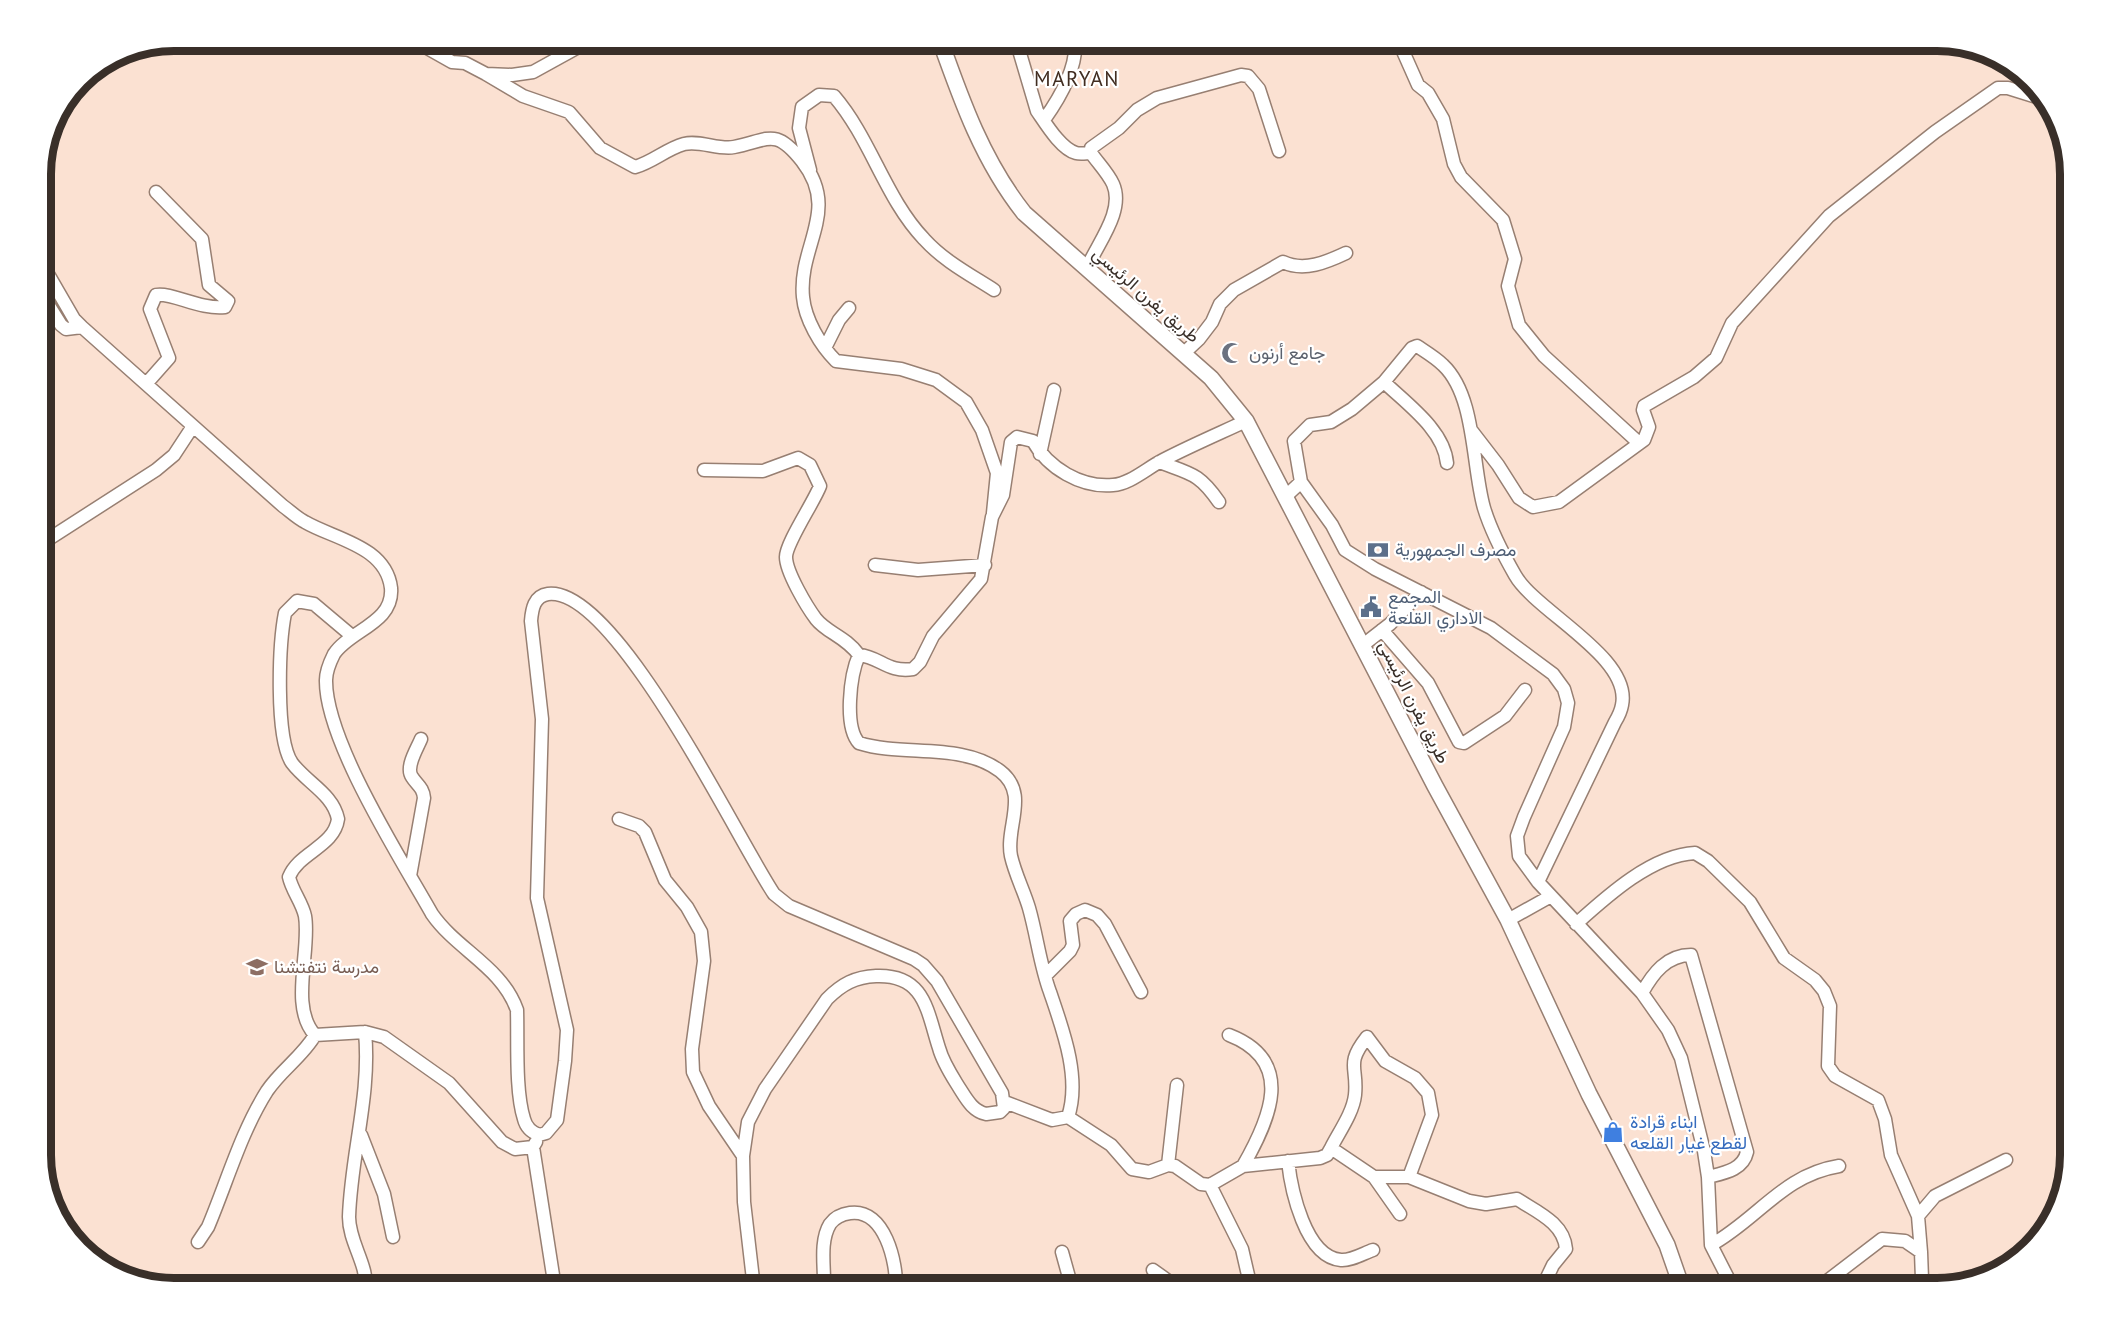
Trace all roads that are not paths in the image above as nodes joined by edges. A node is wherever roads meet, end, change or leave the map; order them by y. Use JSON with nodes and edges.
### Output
{"nodes":[{"id":1,"x":432,"y":51,"type":"edge"},
{"id":2,"x":571,"y":51,"type":"edge"},
{"id":3,"x":944,"y":51,"type":"edge"},
{"id":4,"x":1019,"y":51,"type":"edge"},
{"id":5,"x":1074,"y":51,"type":"edge"},
{"id":6,"x":1403,"y":51,"type":"edge"},
{"id":7,"x":486,"y":74,"type":"junction"},
{"id":8,"x":2032,"y":96,"type":"edge"},
{"id":9,"x":1044,"y":120,"type":"junction"},
{"id":10,"x":1279,"y":151,"type":"dead end"},
{"id":11,"x":1091,"y":153,"type":"junction"},
{"id":12,"x":810,"y":171,"type":"junction"},
{"id":13,"x":156,"y":192,"type":"dead end"},
{"id":14,"x":1346,"y":253,"type":"dead end"},
{"id":15,"x":1087,"y":268,"type":"junction"},
{"id":16,"x":51,"y":277,"type":"edge"},
{"id":17,"x":994,"y":290,"type":"dead end"},
{"id":18,"x":849,"y":308,"type":"dead end"},
{"id":19,"x":51,"y":309,"type":"edge"},
{"id":20,"x":82,"y":327,"type":"junction"},
{"id":21,"x":825,"y":348,"type":"junction"},
{"id":22,"x":1184,"y":353,"type":"junction"},
{"id":23,"x":1384,"y":382,"type":"junction"},
{"id":24,"x":146,"y":384,"type":"junction"},
{"id":25,"x":1054,"y":390,"type":"dead end"},
{"id":26,"x":1246,"y":421,"type":"junction"},
{"id":27,"x":193,"y":426,"type":"junction"},
{"id":28,"x":1470,"y":429,"type":"junction"},
{"id":29,"x":1639,"y":443,"type":"junction"},
{"id":30,"x":1040,"y":454,"type":"junction"},
{"id":31,"x":1159,"y":462,"type":"junction"},
{"id":32,"x":1447,"y":463,"type":"dead end"},
{"id":33,"x":704,"y":470,"type":"dead end"},
{"id":34,"x":1301,"y":482,"type":"junction"},
{"id":35,"x":1286,"y":496,"type":"junction"},
{"id":36,"x":1219,"y":502,"type":"dead end"},
{"id":37,"x":992,"y":517,"type":"junction"},
{"id":38,"x":51,"y":538,"type":"edge"},
{"id":39,"x":985,"y":564,"type":"junction"},
{"id":40,"x":875,"y":565,"type":"dead end"},
{"id":41,"x":1421,"y":592,"type":"junction"},
{"id":42,"x":1382,"y":630,"type":"junction"},
{"id":43,"x":352,"y":636,"type":"junction"},
{"id":44,"x":1363,"y":645,"type":"junction"},
{"id":45,"x":859,"y":655,"type":"junction"},
{"id":46,"x":1525,"y":690,"type":"dead end"},
{"id":47,"x":421,"y":739,"type":"dead end"},
{"id":48,"x":619,"y":819,"type":"dead end"},
{"id":49,"x":410,"y":876,"type":"junction"},
{"id":50,"x":1538,"y":882,"type":"junction"},
{"id":51,"x":1551,"y":896,"type":"junction"},
{"id":52,"x":1508,"y":920,"type":"junction"},
{"id":53,"x":1576,"y":924,"type":"junction"},
{"id":54,"x":1045,"y":976,"type":"junction"},
{"id":55,"x":1141,"y":992,"type":"dead end"},
{"id":56,"x":1642,"y":993,"type":"junction"},
{"id":57,"x":365,"y":1032,"type":"junction"},
{"id":58,"x":315,"y":1035,"type":"junction"},
{"id":59,"x":1229,"y":1035,"type":"dead end"},
{"id":60,"x":1177,"y":1085,"type":"dead end"},
{"id":61,"x":1005,"y":1102,"type":"junction"},
{"id":62,"x":1068,"y":1117,"type":"junction"},
{"id":63,"x":361,"y":1134,"type":"junction"},
{"id":64,"x":539,"y":1135,"type":"junction"},
{"id":65,"x":533,"y":1147,"type":"junction"},
{"id":66,"x":1331,"y":1148,"type":"junction"},
{"id":67,"x":744,"y":1156,"type":"junction"},
{"id":68,"x":2006,"y":1160,"type":"dead end"},
{"id":69,"x":1288,"y":1161,"type":"junction"},
{"id":70,"x":1168,"y":1165,"type":"junction"},
{"id":71,"x":1243,"y":1166,"type":"junction"},
{"id":72,"x":1839,"y":1166,"type":"dead end"},
{"id":73,"x":1374,"y":1177,"type":"junction"},
{"id":74,"x":1409,"y":1177,"type":"junction"},
{"id":75,"x":1708,"y":1178,"type":"junction"},
{"id":76,"x":1210,"y":1185,"type":"junction"},
{"id":77,"x":1400,"y":1214,"type":"dead end"},
{"id":78,"x":1918,"y":1216,"type":"junction"},
{"id":79,"x":393,"y":1237,"type":"dead end"},
{"id":80,"x":198,"y":1242,"type":"dead end"},
{"id":81,"x":1711,"y":1245,"type":"junction"},
{"id":82,"x":1373,"y":1250,"type":"dead end"},
{"id":83,"x":1062,"y":1252,"type":"dead end"},
{"id":84,"x":1921,"y":1252,"type":"junction"},
{"id":85,"x":1153,"y":1270,"type":"dead end"},
{"id":86,"x":366,"y":1278,"type":"edge"},
{"id":87,"x":553,"y":1278,"type":"edge"},
{"id":88,"x":753,"y":1278,"type":"edge"},
{"id":89,"x":824,"y":1278,"type":"edge"},
{"id":90,"x":895,"y":1278,"type":"edge"},
{"id":91,"x":1069,"y":1278,"type":"edge"},
{"id":92,"x":1164,"y":1278,"type":"edge"},
{"id":93,"x":1249,"y":1278,"type":"edge"},
{"id":94,"x":1547,"y":1278,"type":"edge"},
{"id":95,"x":1679,"y":1278,"type":"edge"},
{"id":96,"x":1728,"y":1278,"type":"edge"},
{"id":97,"x":1831,"y":1278,"type":"edge"},
{"id":98,"x":1922,"y":1278,"type":"edge"}],
"edges":[{"from":1,"to":7,"type":"street"},
{"from":2,"to":7,"type":"street"},
{"from":3,"to":15,"type":"main road","name":"طريق يفرن الرئيسي"},
{"from":4,"to":9,"type":"street"},
{"from":5,"to":9,"type":"street"},
{"from":6,"to":29,"type":"street"},
{"from":7,"to":12,"type":"street"},
{"from":8,"to":29,"type":"street"},
{"from":9,"to":11,"type":"street"},
{"from":10,"to":11,"type":"street"},
{"from":11,"to":15,"type":"street"},
{"from":12,"to":17,"type":"street"},
{"from":12,"to":21,"type":"street"},
{"from":13,"to":24,"type":"street"},
{"from":14,"to":22,"type":"street"},
{"from":15,"to":22,"type":"main road","name":"طريق يفرن الرئيسي"},
{"from":16,"to":20,"type":"street"},
{"from":18,"to":21,"type":"street"},
{"from":19,"to":20,"type":"street"},
{"from":20,"to":24,"type":"street"},
{"from":21,"to":37,"type":"street"},
{"from":22,"to":26,"type":"main road","name":"طريق يفرن الرئيسي"},
{"from":23,"to":28,"type":"street"},
{"from":23,"to":32,"type":"street"},
{"from":23,"to":34,"type":"street"},
{"from":24,"to":27,"type":"street"},
{"from":25,"to":30,"type":"street"},
{"from":26,"to":31,"type":"street"},
{"from":26,"to":35,"type":"main road","name":"طريق يفرن الرئيسي"},
{"from":27,"to":38,"type":"street"},
{"from":27,"to":43,"type":"street"},
{"from":28,"to":29,"type":"street"},
{"from":28,"to":50,"type":"street"},
{"from":30,"to":31,"type":"street"},
{"from":30,"to":37,"type":"street"},
{"from":31,"to":36,"type":"street"},
{"from":33,"to":45,"type":"street"},
{"from":34,"to":35,"type":"street"},
{"from":34,"to":41,"type":"street"},
{"from":35,"to":44,"type":"main road","name":"طريق يفرن الرئيسي"},
{"from":37,"to":39,"type":"street"},
{"from":39,"to":40,"type":"street"},
{"from":39,"to":45,"type":"street"},
{"from":41,"to":42,"type":"street"},
{"from":41,"to":50,"type":"street"},
{"from":42,"to":44,"type":"street"},
{"from":42,"to":46,"type":"street"},
{"from":43,"to":49,"type":"street"},
{"from":43,"to":58,"type":"street"},
{"from":44,"to":52,"type":"main road","name":"طريق يفرن الرئيسي"},
{"from":45,"to":54,"type":"street"},
{"from":47,"to":49,"type":"street"},
{"from":48,"to":67,"type":"street"},
{"from":49,"to":64,"type":"street"},
{"from":50,"to":51,"type":"street"},
{"from":51,"to":52,"type":"street"},
{"from":51,"to":53,"type":"street"},
{"from":52,"to":95,"type":"main road","name":"طريق يفرن الرئيسي"},
{"from":53,"to":56,"type":"street"},
{"from":53,"to":78,"type":"street"},
{"from":54,"to":55,"type":"street"},
{"from":54,"to":62,"type":"street"},
{"from":56,"to":75,"type":"street"},
{"from":56,"to":75,"type":"street"},
{"from":57,"to":58,"type":"street"},
{"from":57,"to":63,"type":"street"},
{"from":57,"to":65,"type":"street"},
{"from":58,"to":80,"type":"street"},
{"from":59,"to":71,"type":"street"},
{"from":60,"to":70,"type":"street"},
{"from":61,"to":62,"type":"street"},
{"from":61,"to":64,"type":"street"},
{"from":61,"to":67,"type":"street"},
{"from":62,"to":70,"type":"street"},
{"from":63,"to":79,"type":"street"},
{"from":63,"to":86,"type":"street"},
{"from":64,"to":65,"type":"street"},
{"from":65,"to":87,"type":"street"},
{"from":66,"to":69,"type":"street"},
{"from":66,"to":73,"type":"street"},
{"from":66,"to":74,"type":"street"},
{"from":67,"to":88,"type":"street"},
{"from":68,"to":78,"type":"street"},
{"from":69,"to":71,"type":"street"},
{"from":69,"to":82,"type":"street"},
{"from":70,"to":76,"type":"street"},
{"from":71,"to":76,"type":"street"},
{"from":72,"to":81,"type":"street"},
{"from":73,"to":74,"type":"street"},
{"from":73,"to":77,"type":"street"},
{"from":74,"to":94,"type":"street"},
{"from":75,"to":81,"type":"street"},
{"from":76,"to":93,"type":"street"},
{"from":78,"to":84,"type":"street"},
{"from":81,"to":96,"type":"street"},
{"from":83,"to":91,"type":"street"},
{"from":84,"to":97,"type":"street"},
{"from":84,"to":98,"type":"street"},
{"from":85,"to":92,"type":"street"},
{"from":89,"to":90,"type":"street"}]}
